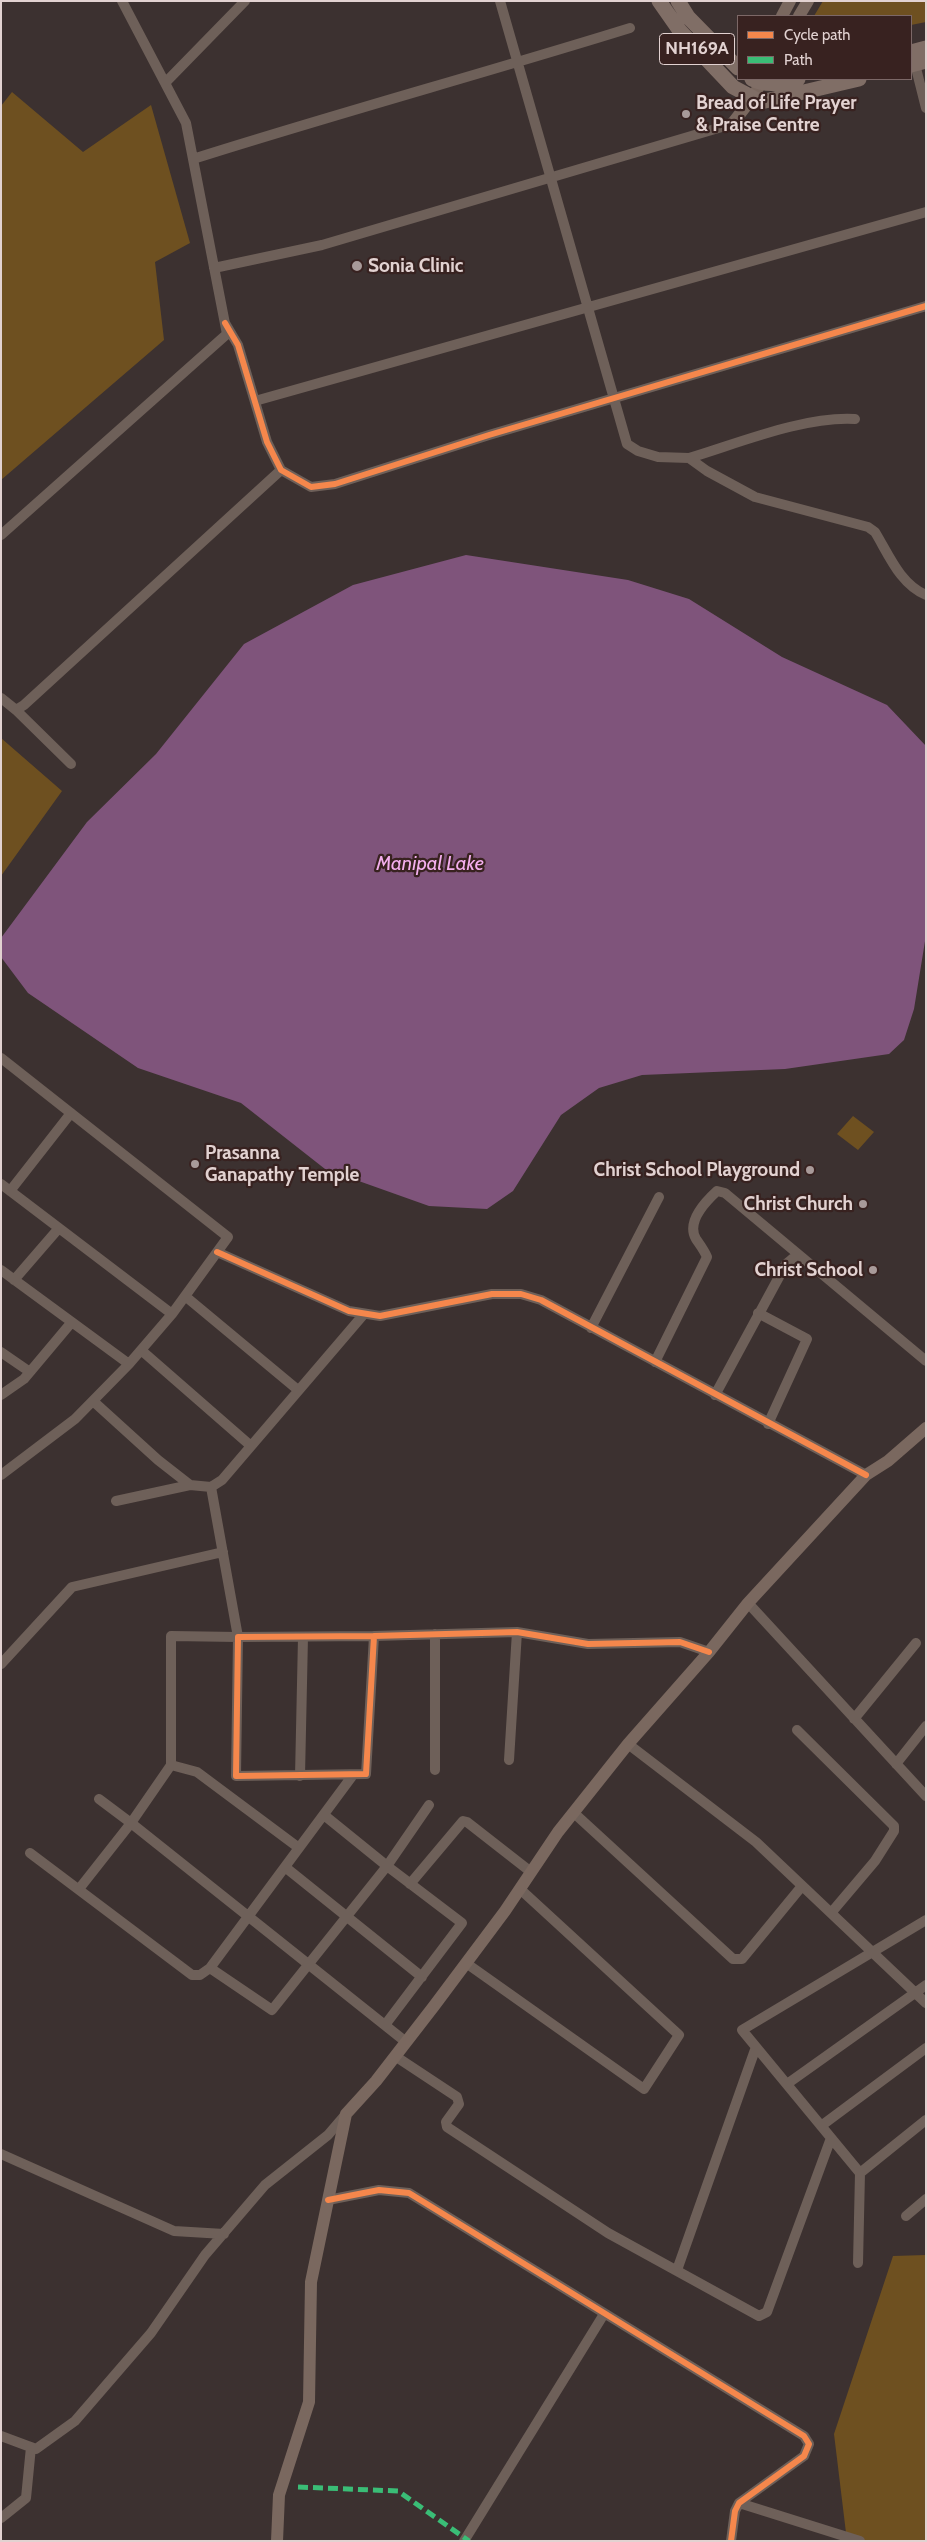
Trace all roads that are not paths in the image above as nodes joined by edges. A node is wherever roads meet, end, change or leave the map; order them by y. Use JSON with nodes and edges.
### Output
{"nodes":[{"id":1,"x":122,"y":1,"type":"edge"},
{"id":2,"x":245,"y":1,"type":"edge"},
{"id":3,"x":500,"y":1,"type":"edge"},
{"id":4,"x":659,"y":1,"type":"edge"},
{"id":5,"x":678,"y":1,"type":"edge"},
{"id":6,"x":790,"y":1,"type":"edge"},
{"id":7,"x":808,"y":1,"type":"edge"},
{"id":8,"x":783,"y":15,"type":"edge"},
{"id":9,"x":800,"y":15,"type":"edge"},
{"id":10,"x":630,"y":28,"type":"dead end"},
{"id":11,"x":926,"y":48,"type":"edge"},
{"id":12,"x":916,"y":61,"type":"edge"},
{"id":13,"x":518,"y":63,"type":"junction"},
{"id":14,"x":737,"y":67,"type":"edge"},
{"id":15,"x":793,"y":80,"type":"edge"},
{"id":16,"x":856,"y":80,"type":"edge"},
{"id":17,"x":165,"y":83,"type":"junction"},
{"id":18,"x":753,"y":85,"type":"edge"},
{"id":19,"x":926,"y":108,"type":"edge"},
{"id":20,"x":732,"y":124,"type":"joint"},
{"id":21,"x":193,"y":159,"type":"junction"},
{"id":22,"x":551,"y":176,"type":"junction"},
{"id":23,"x":926,"y":212,"type":"edge"},
{"id":24,"x":214,"y":268,"type":"junction"},
{"id":25,"x":926,"y":306,"type":"edge"},
{"id":26,"x":588,"y":308,"type":"junction"},
{"id":27,"x":225,"y":323,"type":"junction"},
{"id":28,"x":614,"y":399,"type":"junction"},
{"id":29,"x":255,"y":401,"type":"junction"},
{"id":30,"x":855,"y":419,"type":"dead end"},
{"id":31,"x":689,"y":458,"type":"junction"},
{"id":32,"x":281,"y":470,"type":"junction"},
{"id":33,"x":1,"y":535,"type":"edge"},
{"id":34,"x":926,"y":595,"type":"edge"},
{"id":35,"x":1,"y":698,"type":"edge"},
{"id":36,"x":16,"y":710,"type":"junction"},
{"id":37,"x":71,"y":764,"type":"dead end"},
{"id":38,"x":1,"y":1058,"type":"edge"},
{"id":39,"x":71,"y":1113,"type":"junction"},
{"id":40,"x":1,"y":1184,"type":"edge"},
{"id":41,"x":10,"y":1191,"type":"junction"},
{"id":42,"x":660,"y":1197,"type":"dead end"},
{"id":43,"x":59,"y":1228,"type":"junction"},
{"id":44,"x":217,"y":1252,"type":"junction"},
{"id":45,"x":798,"y":1254,"type":"junction"},
{"id":46,"x":1,"y":1270,"type":"edge"},
{"id":47,"x":14,"y":1280,"type":"junction"},
{"id":48,"x":185,"y":1296,"type":"junction"},
{"id":49,"x":758,"y":1313,"type":"junction"},
{"id":50,"x":172,"y":1314,"type":"junction"},
{"id":51,"x":364,"y":1314,"type":"junction"},
{"id":52,"x":72,"y":1323,"type":"junction"},
{"id":53,"x":591,"y":1328,"type":"junction"},
{"id":54,"x":141,"y":1350,"type":"junction"},
{"id":55,"x":1,"y":1352,"type":"edge"},
{"id":56,"x":926,"y":1361,"type":"edge"},
{"id":57,"x":655,"y":1362,"type":"junction"},
{"id":58,"x":129,"y":1364,"type":"junction"},
{"id":59,"x":30,"y":1372,"type":"junction"},
{"id":60,"x":298,"y":1390,"type":"junction"},
{"id":61,"x":715,"y":1394,"type":"junction"},
{"id":62,"x":1,"y":1395,"type":"edge"},
{"id":63,"x":93,"y":1401,"type":"junction"},
{"id":64,"x":768,"y":1424,"type":"junction"},
{"id":65,"x":926,"y":1428,"type":"edge"},
{"id":66,"x":251,"y":1446,"type":"junction"},
{"id":67,"x":1,"y":1475,"type":"edge"},
{"id":68,"x":866,"y":1475,"type":"junction"},
{"id":69,"x":190,"y":1485,"type":"junction"},
{"id":70,"x":211,"y":1487,"type":"junction"},
{"id":71,"x":116,"y":1501,"type":"dead end"},
{"id":72,"x":223,"y":1552,"type":"junction"},
{"id":73,"x":748,"y":1603,"type":"junction"},
{"id":74,"x":516,"y":1632,"type":"junction"},
{"id":75,"x":435,"y":1634,"type":"junction"},
{"id":76,"x":374,"y":1636,"type":"junction"},
{"id":77,"x":238,"y":1637,"type":"junction"},
{"id":78,"x":303,"y":1637,"type":"junction"},
{"id":79,"x":916,"y":1643,"type":"dead end"},
{"id":80,"x":709,"y":1652,"type":"junction"},
{"id":81,"x":1,"y":1664,"type":"edge"},
{"id":82,"x":854,"y":1719,"type":"junction"},
{"id":83,"x":926,"y":1726,"type":"edge"},
{"id":84,"x":797,"y":1730,"type":"dead end"},
{"id":85,"x":628,"y":1744,"type":"junction"},
{"id":86,"x":509,"y":1760,"type":"dead end"},
{"id":87,"x":896,"y":1764,"type":"junction"},
{"id":88,"x":171,"y":1766,"type":"junction"},
{"id":89,"x":435,"y":1770,"type":"dead end"},
{"id":90,"x":353,"y":1775,"type":"junction"},
{"id":91,"x":300,"y":1776,"type":"junction"},
{"id":92,"x":926,"y":1796,"type":"edge"},
{"id":93,"x":99,"y":1799,"type":"dead end"},
{"id":94,"x":429,"y":1805,"type":"dead end"},
{"id":95,"x":574,"y":1813,"type":"junction"},
{"id":96,"x":324,"y":1815,"type":"junction"},
{"id":97,"x":130,"y":1823,"type":"junction"},
{"id":98,"x":299,"y":1848,"type":"junction"},
{"id":99,"x":30,"y":1853,"type":"dead end"},
{"id":100,"x":386,"y":1866,"type":"junction"},
{"id":101,"x":285,"y":1867,"type":"junction"},
{"id":102,"x":531,"y":1872,"type":"junction"},
{"id":103,"x":410,"y":1884,"type":"junction"},
{"id":104,"x":802,"y":1886,"type":"junction"},
{"id":105,"x":79,"y":1889,"type":"junction"},
{"id":106,"x":520,"y":1889,"type":"junction"},
{"id":107,"x":831,"y":1913,"type":"junction"},
{"id":108,"x":248,"y":1917,"type":"junction"},
{"id":109,"x":346,"y":1917,"type":"junction"},
{"id":110,"x":926,"y":1920,"type":"edge"},
{"id":111,"x":871,"y":1951,"type":"junction"},
{"id":112,"x":466,"y":1963,"type":"junction"},
{"id":113,"x":308,"y":1964,"type":"junction"},
{"id":114,"x":210,"y":1968,"type":"junction"},
{"id":115,"x":422,"y":1977,"type":"junction"},
{"id":116,"x":926,"y":1985,"type":"edge"},
{"id":117,"x":915,"y":1993,"type":"junction"},
{"id":118,"x":926,"y":2003,"type":"edge"},
{"id":119,"x":385,"y":2025,"type":"junction"},
{"id":120,"x":406,"y":2042,"type":"junction"},
{"id":121,"x":756,"y":2046,"type":"junction"},
{"id":122,"x":926,"y":2048,"type":"edge"},
{"id":123,"x":395,"y":2056,"type":"junction"},
{"id":124,"x":787,"y":2084,"type":"junction"},
{"id":125,"x":346,"y":2114,"type":"junction"},
{"id":126,"x":926,"y":2120,"type":"edge"},
{"id":127,"x":821,"y":2126,"type":"junction"},
{"id":128,"x":831,"y":2138,"type":"junction"},
{"id":129,"x":1,"y":2154,"type":"edge"},
{"id":130,"x":860,"y":2173,"type":"junction"},
{"id":131,"x":328,"y":2200,"type":"junction"},
{"id":132,"x":926,"y":2200,"type":"edge"},
{"id":133,"x":906,"y":2216,"type":"dead end"},
{"id":134,"x":224,"y":2234,"type":"junction"},
{"id":135,"x":858,"y":2263,"type":"dead end"},
{"id":136,"x":677,"y":2270,"type":"junction"},
{"id":137,"x":604,"y":2314,"type":"junction"},
{"id":138,"x":1,"y":2436,"type":"edge"},
{"id":139,"x":31,"y":2447,"type":"junction"},
{"id":140,"x":739,"y":2503,"type":"junction"},
{"id":141,"x":1,"y":2518,"type":"edge"},
{"id":142,"x":277,"y":2541,"type":"edge"},
{"id":143,"x":464,"y":2541,"type":"edge"},
{"id":144,"x":731,"y":2541,"type":"edge"},
{"id":145,"x":860,"y":2541,"type":"edge"}],
"edges":[{"from":1,"to":17,"type":"street"},
{"from":2,"to":17,"type":"street"},
{"from":3,"to":13,"type":"street"},
{"from":4,"to":18,"type":"highway","number":"NH169A"},
{"from":5,"to":14,"type":"highway","number":"NH169A"},
{"from":6,"to":8,"type":"main road"},
{"from":7,"to":9,"type":"main road"},
{"from":10,"to":13,"type":"street"},
{"from":11,"to":12,"type":"highway"},
{"from":12,"to":19,"type":"street"},
{"from":13,"to":21,"type":"street"},
{"from":13,"to":22,"type":"street"},
{"from":15,"to":18,"type":"highway"},
{"from":16,"to":18,"type":"highway"},
{"from":17,"to":21,"type":"street"},
{"from":18,"to":20,"type":"main road"},
{"from":20,"to":22,"type":"street"},
{"from":21,"to":24,"type":"street"},
{"from":22,"to":24,"type":"street"},
{"from":22,"to":26,"type":"street"},
{"from":23,"to":26,"type":"street"},
{"from":24,"to":27,"type":"street"},
{"from":25,"to":28,"type":"street"},
{"from":26,"to":28,"type":"street"},
{"from":26,"to":29,"type":"street"},
{"from":27,"to":29,"type":"street"},
{"from":27,"to":33,"type":"street"},
{"from":28,"to":31,"type":"street"},
{"from":28,"to":32,"type":"street"},
{"from":29,"to":32,"type":"street"},
{"from":30,"to":31,"type":"street"},
{"from":31,"to":34,"type":"street"},
{"from":32,"to":36,"type":"street"},
{"from":35,"to":36,"type":"street"},
{"from":36,"to":37,"type":"street"},
{"from":38,"to":39,"type":"street"},
{"from":39,"to":41,"type":"street"},
{"from":39,"to":44,"type":"street"},
{"from":40,"to":41,"type":"street"},
{"from":41,"to":43,"type":"street"},
{"from":42,"to":53,"type":"street"},
{"from":43,"to":47,"type":"street"},
{"from":43,"to":50,"type":"street"},
{"from":44,"to":48,"type":"street"},
{"from":44,"to":51,"type":"street"},
{"from":45,"to":49,"type":"street"},
{"from":45,"to":56,"type":"street"},
{"from":45,"to":57,"type":"street"},
{"from":46,"to":47,"type":"street"},
{"from":47,"to":52,"type":"street"},
{"from":48,"to":50,"type":"street"},
{"from":48,"to":60,"type":"street"},
{"from":49,"to":61,"type":"street"},
{"from":49,"to":64,"type":"street"},
{"from":50,"to":54,"type":"street"},
{"from":51,"to":53,"type":"street"},
{"from":51,"to":60,"type":"street"},
{"from":52,"to":58,"type":"street"},
{"from":52,"to":59,"type":"street"},
{"from":53,"to":57,"type":"street"},
{"from":54,"to":58,"type":"street"},
{"from":54,"to":66,"type":"street"},
{"from":55,"to":59,"type":"street"},
{"from":57,"to":61,"type":"street"},
{"from":58,"to":63,"type":"street"},
{"from":59,"to":62,"type":"street"},
{"from":60,"to":66,"type":"street"},
{"from":61,"to":64,"type":"street"},
{"from":63,"to":67,"type":"street"},
{"from":63,"to":69,"type":"street"},
{"from":64,"to":68,"type":"street"},
{"from":65,"to":68,"type":"main road"},
{"from":66,"to":70,"type":"street"},
{"from":68,"to":73,"type":"main road"},
{"from":69,"to":70,"type":"street"},
{"from":69,"to":71,"type":"street"},
{"from":70,"to":72,"type":"street"},
{"from":72,"to":77,"type":"street"},
{"from":72,"to":81,"type":"street"},
{"from":73,"to":80,"type":"main road"},
{"from":73,"to":82,"type":"street"},
{"from":74,"to":75,"type":"street"},
{"from":74,"to":80,"type":"street"},
{"from":74,"to":86,"type":"street"},
{"from":75,"to":76,"type":"street"},
{"from":75,"to":89,"type":"street"},
{"from":76,"to":78,"type":"street"},
{"from":76,"to":90,"type":"street"},
{"from":77,"to":78,"type":"street"},
{"from":77,"to":88,"type":"street"},
{"from":77,"to":91,"type":"street"},
{"from":78,"to":91,"type":"street"},
{"from":79,"to":82,"type":"street"},
{"from":80,"to":85,"type":"main road"},
{"from":82,"to":87,"type":"street"},
{"from":83,"to":87,"type":"street"},
{"from":84,"to":107,"type":"street"},
{"from":85,"to":95,"type":"main road"},
{"from":85,"to":104,"type":"street"},
{"from":87,"to":92,"type":"street"},
{"from":88,"to":97,"type":"street"},
{"from":88,"to":98,"type":"street"},
{"from":90,"to":91,"type":"street"},
{"from":90,"to":96,"type":"street"},
{"from":93,"to":97,"type":"street"},
{"from":94,"to":100,"type":"street"},
{"from":95,"to":102,"type":"main road"},
{"from":95,"to":104,"type":"street"},
{"from":96,"to":98,"type":"street"},
{"from":96,"to":100,"type":"street"},
{"from":97,"to":105,"type":"street"},
{"from":97,"to":108,"type":"street"},
{"from":98,"to":101,"type":"street"},
{"from":99,"to":105,"type":"street"},
{"from":100,"to":103,"type":"street"},
{"from":100,"to":109,"type":"street"},
{"from":101,"to":108,"type":"street"},
{"from":101,"to":109,"type":"street"},
{"from":102,"to":103,"type":"street"},
{"from":102,"to":106,"type":"main road"},
{"from":103,"to":115,"type":"street"},
{"from":104,"to":107,"type":"street"},
{"from":105,"to":114,"type":"street"},
{"from":106,"to":112,"type":"main road"},
{"from":106,"to":112,"type":"street"},
{"from":107,"to":111,"type":"street"},
{"from":108,"to":113,"type":"street"},
{"from":108,"to":114,"type":"street"},
{"from":109,"to":113,"type":"street"},
{"from":109,"to":115,"type":"street"},
{"from":110,"to":111,"type":"street"},
{"from":111,"to":117,"type":"street"},
{"from":111,"to":121,"type":"street"},
{"from":112,"to":120,"type":"main road"},
{"from":113,"to":114,"type":"street"},
{"from":113,"to":119,"type":"street"},
{"from":115,"to":119,"type":"street"},
{"from":116,"to":117,"type":"street"},
{"from":117,"to":118,"type":"street"},
{"from":117,"to":124,"type":"street"},
{"from":119,"to":120,"type":"street"},
{"from":120,"to":123,"type":"main road"},
{"from":121,"to":124,"type":"street"},
{"from":121,"to":136,"type":"street"},
{"from":122,"to":127,"type":"street"},
{"from":123,"to":125,"type":"main road"},
{"from":123,"to":136,"type":"street"},
{"from":124,"to":127,"type":"street"},
{"from":125,"to":131,"type":"main road"},
{"from":125,"to":134,"type":"street"},
{"from":126,"to":130,"type":"street"},
{"from":127,"to":128,"type":"street"},
{"from":128,"to":130,"type":"street"},
{"from":128,"to":136,"type":"street"},
{"from":129,"to":134,"type":"street"},
{"from":130,"to":135,"type":"street"},
{"from":131,"to":137,"type":"street"},
{"from":131,"to":142,"type":"main road"},
{"from":132,"to":133,"type":"street"},
{"from":134,"to":139,"type":"street"},
{"from":137,"to":140,"type":"street"},
{"from":137,"to":143,"type":"street"},
{"from":138,"to":139,"type":"street"},
{"from":139,"to":141,"type":"street"},
{"from":140,"to":144,"type":"street"},
{"from":140,"to":145,"type":"street"}]}
